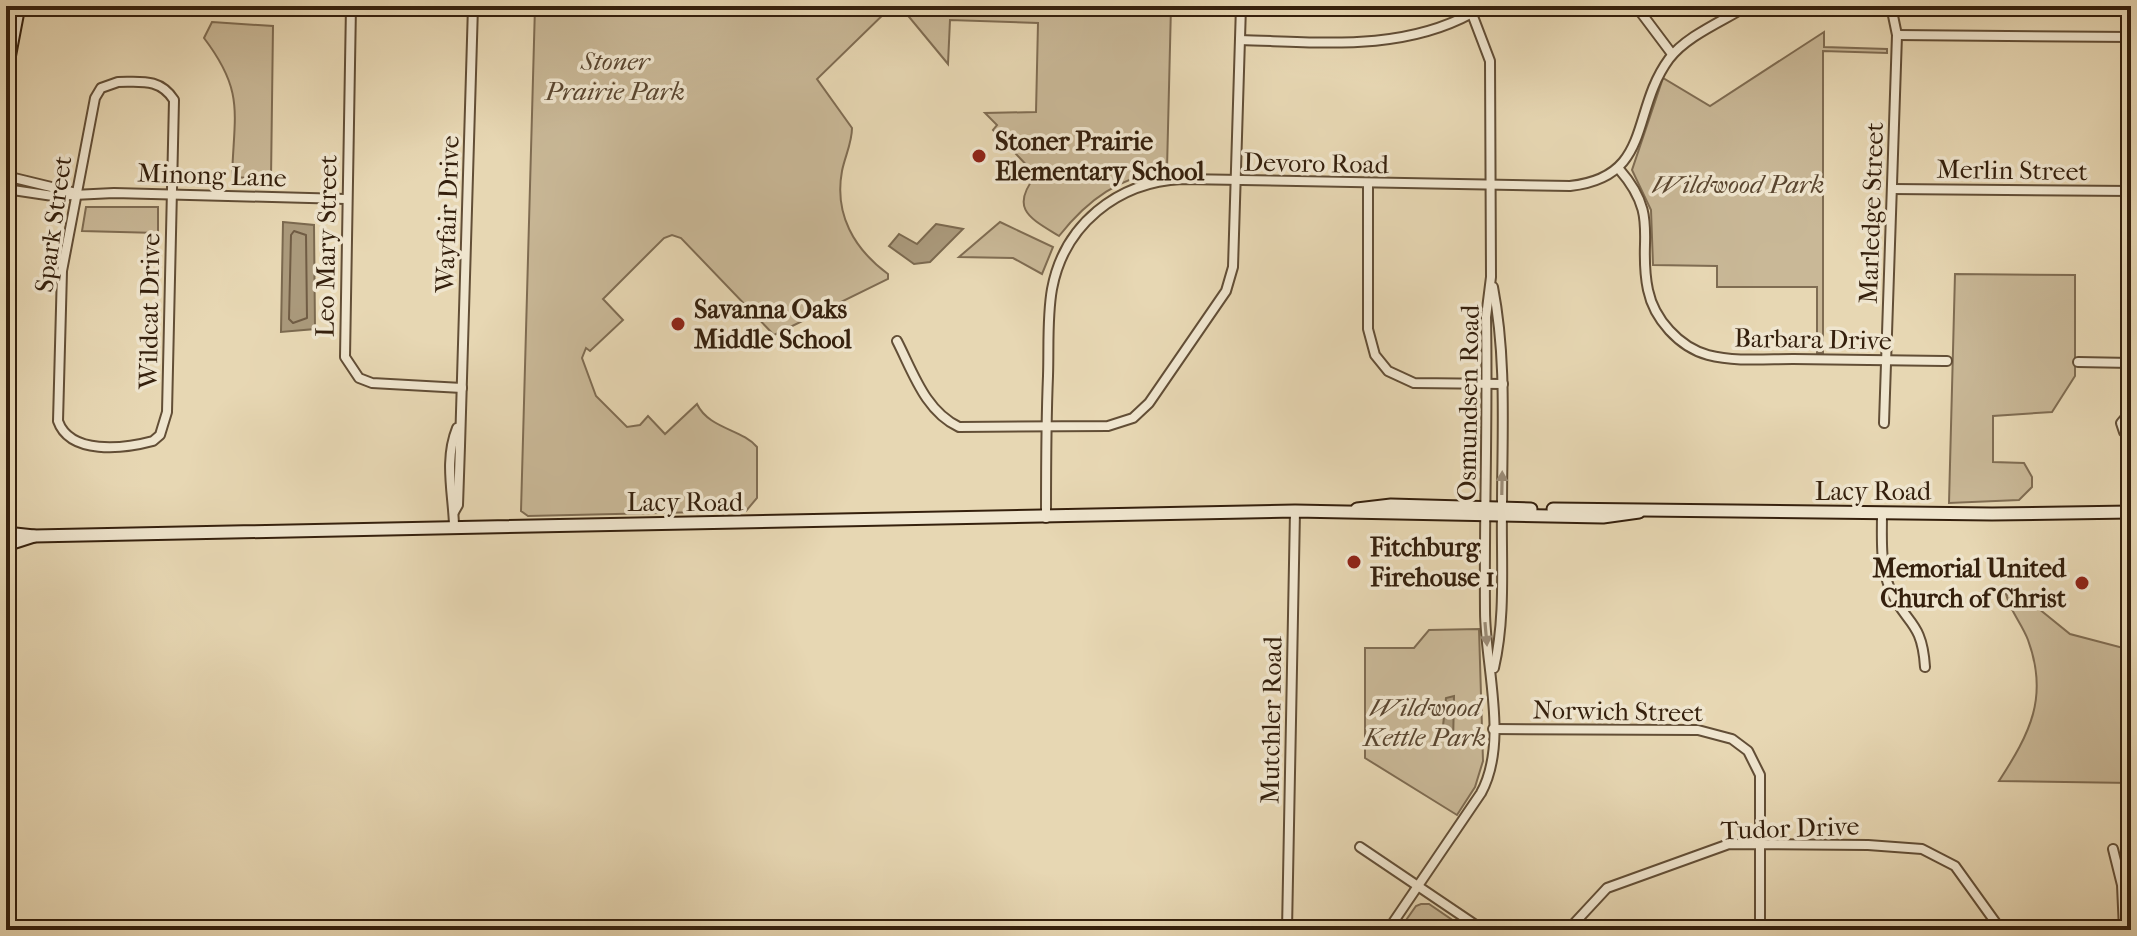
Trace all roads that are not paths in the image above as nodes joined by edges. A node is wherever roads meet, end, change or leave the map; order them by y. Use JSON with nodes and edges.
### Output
{"nodes":[{"id":1,"x":19,"y":6,"type":"edge"},
{"id":2,"x":351,"y":6,"type":"edge"},
{"id":3,"x":473,"y":6,"type":"edge"},
{"id":4,"x":1241,"y":6,"type":"edge"},
{"id":5,"x":1636,"y":6,"type":"edge"},
{"id":6,"x":1747,"y":6,"type":"edge"},
{"id":7,"x":1891,"y":6,"type":"edge"},
{"id":8,"x":1470,"y":9,"type":"edge"},
{"id":9,"x":1897,"y":35,"type":"junction"},
{"id":10,"x":2131,"y":37,"type":"edge"},
{"id":11,"x":1240,"y":40,"type":"junction"},
{"id":12,"x":1672,"y":54,"type":"junction"},
{"id":13,"x":6,"y":74,"type":"edge"},
{"id":14,"x":163,"y":86,"type":"joint"},
{"id":15,"x":1619,"y":169,"type":"junction"},
{"id":16,"x":6,"y":176,"type":"edge"},
{"id":17,"x":1235,"y":181,"type":"junction"},
{"id":18,"x":1368,"y":184,"type":"junction"},
{"id":19,"x":1491,"y":185,"type":"junction"},
{"id":20,"x":6,"y":189,"type":"edge"},
{"id":21,"x":1892,"y":189,"type":"junction"},
{"id":22,"x":2131,"y":191,"type":"edge"},
{"id":23,"x":76,"y":193,"type":"junction"},
{"id":24,"x":172,"y":194,"type":"junction"},
{"id":25,"x":346,"y":199,"type":"junction"},
{"id":26,"x":1491,"y":277,"type":"junction"},
{"id":27,"x":897,"y":341,"type":"dead end"},
{"id":28,"x":1887,"y":360,"type":"junction"},
{"id":29,"x":1947,"y":361,"type":"dead end"},
{"id":30,"x":2078,"y":362,"type":"dead end"},
{"id":31,"x":2131,"y":363,"type":"edge"},
{"id":32,"x":1487,"y":384,"type":"junction"},
{"id":33,"x":1503,"y":384,"type":"junction"},
{"id":34,"x":462,"y":388,"type":"junction"},
{"id":35,"x":2131,"y":411,"type":"edge"},
{"id":36,"x":1884,"y":423,"type":"dead end"},
{"id":37,"x":1047,"y":428,"type":"junction"},
{"id":38,"x":62,"y":432,"type":"joint"},
{"id":39,"x":2131,"y":438,"type":"edge"},
{"id":40,"x":1295,"y":511,"type":"junction"},
{"id":41,"x":1486,"y":512,"type":"junction"},
{"id":42,"x":1502,"y":512,"type":"junction"},
{"id":43,"x":2131,"y":512,"type":"edge"},
{"id":44,"x":1882,"y":513,"type":"junction"},
{"id":45,"x":2107,"y":515,"type":"junction"},
{"id":46,"x":1046,"y":518,"type":"junction"},
{"id":47,"x":2131,"y":520,"type":"edge"},
{"id":48,"x":454,"y":525,"type":"junction"},
{"id":49,"x":6,"y":533,"type":"edge"},
{"id":50,"x":34,"y":536,"type":"junction"},
{"id":51,"x":6,"y":545,"type":"edge"},
{"id":52,"x":1485,"y":592,"type":"junction"},
{"id":53,"x":1501,"y":592,"type":"junction"},
{"id":54,"x":1925,"y":667,"type":"dead end"},
{"id":55,"x":1493,"y":672,"type":"junction"},
{"id":56,"x":1493,"y":729,"type":"junction"},
{"id":57,"x":1762,"y":844,"type":"junction"},
{"id":58,"x":1360,"y":847,"type":"dead end"},
{"id":59,"x":2113,"y":849,"type":"dead end"},
{"id":60,"x":1419,"y":885,"type":"junction"},
{"id":61,"x":1287,"y":930,"type":"edge"},
{"id":62,"x":1388,"y":930,"type":"edge"},
{"id":63,"x":1483,"y":930,"type":"edge"},
{"id":64,"x":1568,"y":930,"type":"edge"},
{"id":65,"x":1760,"y":930,"type":"edge"},
{"id":66,"x":2000,"y":930,"type":"edge"},
{"id":67,"x":2124,"y":930,"type":"edge"}],
"edges":[{"from":1,"to":13,"type":"street"},
{"from":2,"to":25,"type":"street","name":"Leo Mary Street"},
{"from":3,"to":34,"type":"street","name":"Wayfair Drive"},
{"from":4,"to":11,"type":"street"},
{"from":5,"to":12,"type":"street"},
{"from":6,"to":12,"type":"street"},
{"from":7,"to":9,"type":"street","name":"Marledge Street"},
{"from":8,"to":11,"type":"street"},
{"from":8,"to":19,"type":"street","name":"Osmundsen Road"},
{"from":9,"to":10,"type":"street"},
{"from":9,"to":21,"type":"street","name":"Marledge Street"},
{"from":11,"to":17,"type":"street"},
{"from":12,"to":15,"type":"street"},
{"from":14,"to":23,"type":"street","name":"Spark Street"},
{"from":14,"to":24,"type":"street","name":"Wildcat Drive"},
{"from":15,"to":19,"type":"street","name":"Devoro Road"},
{"from":15,"to":28,"type":"street","name":"Barbara Drive"},
{"from":16,"to":23,"type":"street","name":"Minong Lane"},
{"from":17,"to":18,"type":"street","name":"Devoro Road"},
{"from":17,"to":37,"type":"street"},
{"from":17,"to":37,"type":"street","name":"Devoro Road"},
{"from":18,"to":19,"type":"street","name":"Devoro Road"},
{"from":18,"to":32,"type":"street"},
{"from":19,"to":26,"type":"street","name":"Osmundsen Road"},
{"from":20,"to":23,"type":"street","name":"Minong Lane"},
{"from":21,"to":22,"type":"street","name":"Merlin Street"},
{"from":21,"to":28,"type":"street","name":"Marledge Street"},
{"from":23,"to":24,"type":"street","name":"Minong Lane"},
{"from":23,"to":38,"type":"street","name":"Spark Street"},
{"from":24,"to":25,"type":"street","name":"Minong Lane"},
{"from":24,"to":38,"type":"street","name":"Wildcat Drive"},
{"from":25,"to":34,"type":"street","name":"Leo Mary Street"},
{"from":26,"to":32,"type":"street","name":"Osmundsen Road"},
{"from":26,"to":33,"type":"street","name":"Osmundsen Road"},
{"from":27,"to":37,"type":"street"},
{"from":28,"to":29,"type":"street","name":"Barbara Drive"},
{"from":28,"to":36,"type":"street","name":"Marledge Street"},
{"from":30,"to":31,"type":"street"},
{"from":32,"to":33,"type":"street"},
{"from":32,"to":41,"type":"street","name":"Osmundsen Road"},
{"from":42,"to":33,"type":"street","name":"Osmundsen Road","one_way":true},
{"from":34,"to":48,"type":"street","name":"Wayfair Drive"},
{"from":35,"to":39,"type":"street"},
{"from":37,"to":46,"type":"street","name":"Devoro Road"},
{"from":40,"to":41,"type":"street","name":"Lacy Road"},
{"from":40,"to":46,"type":"street","name":"Lacy Road"},
{"from":40,"to":61,"type":"street","name":"Mutchler Road"},
{"from":41,"to":42,"type":"street","name":"Lacy Road"},
{"from":41,"to":52,"type":"street","name":"Osmundsen Road"},
{"from":42,"to":44,"type":"street","name":"Lacy Road"},
{"from":42,"to":53,"type":"street","name":"Osmundsen Road"},
{"from":43,"to":45,"type":"street","name":"Lacy Road"},
{"from":44,"to":45,"type":"street","name":"Lacy Road"},
{"from":44,"to":54,"type":"street"},
{"from":45,"to":47,"type":"street","name":"Lacy Road"},
{"from":46,"to":48,"type":"street","name":"Lacy Road"},
{"from":48,"to":50,"type":"street","name":"Lacy Road"},
{"from":49,"to":50,"type":"street","name":"Lacy Road"},
{"from":50,"to":51,"type":"street","name":"Lacy Road"},
{"from":52,"to":53,"type":"street"},
{"from":52,"to":55,"type":"street","name":"Osmundsen Road","one_way":true},
{"from":53,"to":55,"type":"street","name":"Osmundsen Road"},
{"from":55,"to":56,"type":"street","name":"Osmundsen Road"},
{"from":56,"to":57,"type":"street","name":"Norwich Street"},
{"from":56,"to":60,"type":"street","name":"Osmundsen Road"},
{"from":57,"to":64,"type":"street","name":"Tudor Drive"},
{"from":57,"to":65,"type":"street","name":"Norwich Street"},
{"from":57,"to":66,"type":"street","name":"Tudor Drive"},
{"from":58,"to":60,"type":"street"},
{"from":59,"to":67,"type":"street"},
{"from":60,"to":62,"type":"street","name":"Osmundsen Road"},
{"from":60,"to":63,"type":"street"}]}
